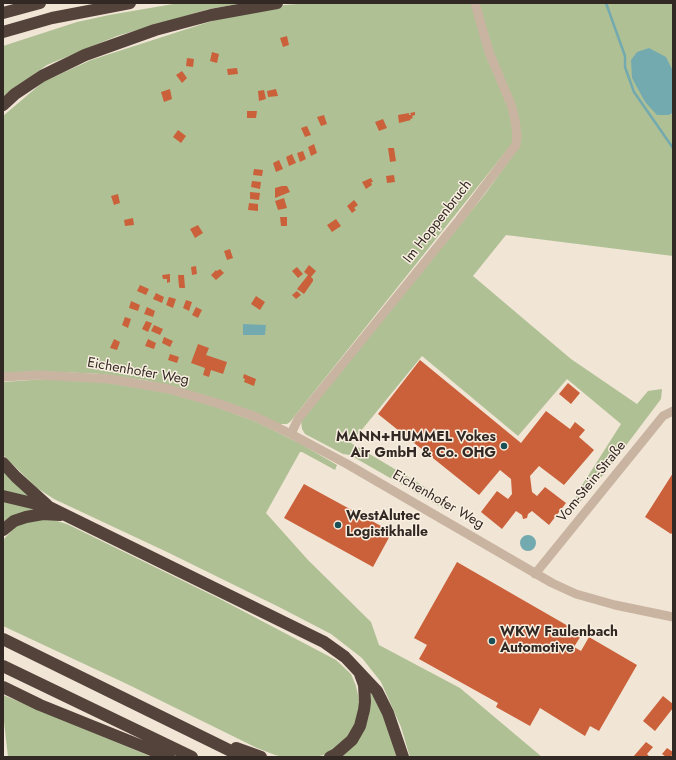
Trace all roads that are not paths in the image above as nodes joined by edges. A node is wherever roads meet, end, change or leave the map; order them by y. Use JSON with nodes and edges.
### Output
{"nodes":[{"id":1,"x":40,"y":3,"type":"edge"},
{"id":2,"x":130,"y":3,"type":"edge"},
{"id":3,"x":277,"y":3,"type":"edge"},
{"id":4,"x":475,"y":3,"type":"edge"},
{"id":5,"x":3,"y":13,"type":"edge"},
{"id":6,"x":3,"y":32,"type":"edge"},
{"id":7,"x":3,"y":105,"type":"edge"},
{"id":8,"x":3,"y":378,"type":"edge"},
{"id":9,"x":673,"y":411,"type":"edge"},
{"id":10,"x":291,"y":434,"type":"junction"},
{"id":11,"x":3,"y":463,"type":"edge"},
{"id":12,"x":3,"y":496,"type":"edge"},
{"id":13,"x":49,"y":507,"type":"junction"},
{"id":14,"x":65,"y":515,"type":"junction"},
{"id":15,"x":3,"y":530,"type":"edge"},
{"id":16,"x":535,"y":574,"type":"junction"},
{"id":17,"x":673,"y":617,"type":"edge"},
{"id":18,"x":3,"y":639,"type":"edge"},
{"id":19,"x":3,"y":666,"type":"edge"},
{"id":20,"x":358,"y":669,"type":"junction"},
{"id":21,"x":3,"y":687,"type":"edge"},
{"id":22,"x":190,"y":731,"type":"junction"},
{"id":23,"x":169,"y":757,"type":"edge"},
{"id":24,"x":192,"y":757,"type":"edge"},
{"id":25,"x":243,"y":757,"type":"edge"},
{"id":26,"x":261,"y":757,"type":"edge"},
{"id":27,"x":330,"y":757,"type":"edge"},
{"id":28,"x":403,"y":757,"type":"edge"}],
"edges":[{"from":1,"to":5,"type":"highway"},
{"from":2,"to":6,"type":"highway"},
{"from":3,"to":7,"type":"highway"},
{"from":4,"to":10,"type":"street","name":"Im Hoppenbruch"},
{"from":8,"to":10,"type":"street","name":"Eichenhofer Weg"},
{"from":9,"to":16,"type":"street","name":"Vom-Stein-Straße"},
{"from":10,"to":16,"type":"street","name":"Eichenhofer Weg"},
{"from":11,"to":13,"type":"highway"},
{"from":12,"to":13,"type":"highway"},
{"from":13,"to":14,"type":"highway"},
{"from":14,"to":15,"type":"highway"},
{"from":14,"to":20,"type":"highway"},
{"from":16,"to":17,"type":"street","name":"Eichenhofer Weg"},
{"from":18,"to":22,"type":"highway"},
{"from":19,"to":24,"type":"highway"},
{"from":20,"to":27,"type":"highway"},
{"from":20,"to":28,"type":"highway"},
{"from":21,"to":23,"type":"highway"},
{"from":22,"to":25,"type":"highway"},
{"from":22,"to":26,"type":"highway"}]}
